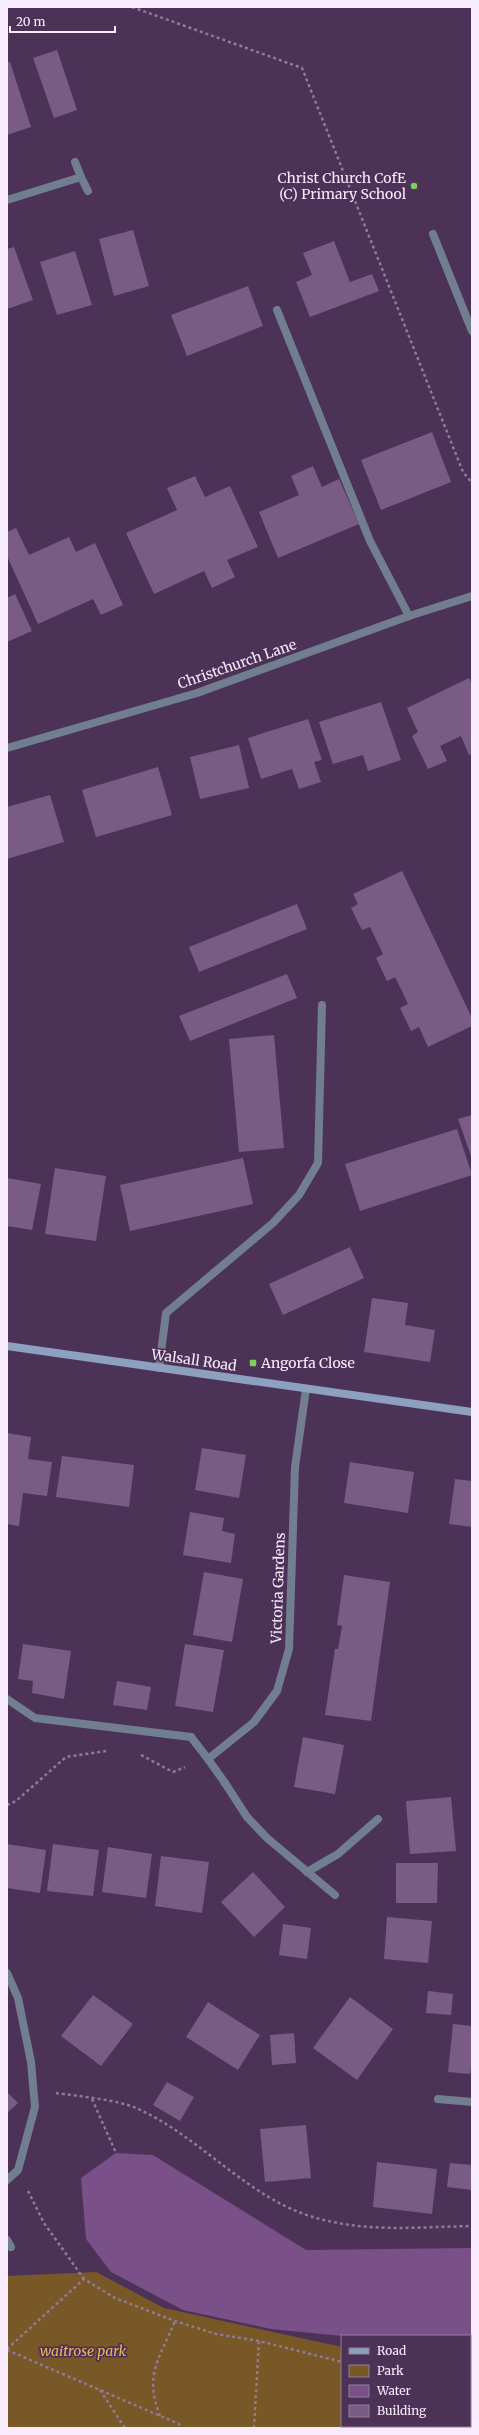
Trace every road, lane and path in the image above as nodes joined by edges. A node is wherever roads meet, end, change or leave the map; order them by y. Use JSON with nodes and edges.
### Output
{"nodes":[{"id":1,"x":132,"y":7,"type":"edge"},
{"id":2,"x":75,"y":162,"type":"dead end"},
{"id":3,"x":81,"y":177,"type":"junction"},
{"id":4,"x":88,"y":191,"type":"dead end"},
{"id":5,"x":7,"y":200,"type":"edge"},
{"id":6,"x":433,"y":234,"type":"dead end"},
{"id":7,"x":277,"y":310,"type":"dead end"},
{"id":8,"x":472,"y":331,"type":"edge"},
{"id":9,"x":472,"y":483,"type":"edge"},
{"id":10,"x":472,"y":596,"type":"edge"},
{"id":11,"x":409,"y":616,"type":"junction"},
{"id":12,"x":7,"y":748,"type":"edge"},
{"id":13,"x":322,"y":1005,"type":"dead end"},
{"id":14,"x":7,"y":1346,"type":"edge"},
{"id":15,"x":159,"y":1368,"type":"junction"},
{"id":16,"x":306,"y":1389,"type":"junction"},
{"id":17,"x":472,"y":1412,"type":"edge"},
{"id":18,"x":7,"y":1699,"type":"edge"},
{"id":19,"x":114,"y":1752,"type":"dead end"},
{"id":20,"x":135,"y":1755,"type":"dead end"},
{"id":21,"x":208,"y":1759,"type":"junction"},
{"id":22,"x":7,"y":1804,"type":"edge"},
{"id":23,"x":378,"y":1819,"type":"dead end"},
{"id":24,"x":307,"y":1872,"type":"junction"},
{"id":25,"x":335,"y":1895,"type":"dead end"},
{"id":26,"x":7,"y":1974,"type":"edge"},
{"id":27,"x":48,"y":2092,"type":"dead end"},
{"id":28,"x":92,"y":2099,"type":"junction"},
{"id":29,"x":438,"y":2099,"type":"dead end"},
{"id":30,"x":472,"y":2102,"type":"edge"},
{"id":31,"x":116,"y":2153,"type":"dead end"},
{"id":32,"x":18,"y":2170,"type":"junction"},
{"id":33,"x":7,"y":2180,"type":"edge"},
{"id":34,"x":472,"y":2226,"type":"edge"},
{"id":35,"x":84,"y":2279,"type":"junction"},
{"id":36,"x":175,"y":2321,"type":"junction"},
{"id":37,"x":259,"y":2341,"type":"junction"},
{"id":38,"x":7,"y":2349,"type":"edge"},
{"id":39,"x":341,"y":2362,"type":"edge"},
{"id":40,"x":100,"y":2389,"type":"junction"},
{"id":41,"x":160,"y":2416,"type":"junction"},
{"id":42,"x":125,"y":2428,"type":"edge"},
{"id":43,"x":181,"y":2428,"type":"edge"},
{"id":44,"x":254,"y":2428,"type":"edge"}],
"edges":[{"from":1,"to":9,"type":"path"},
{"from":2,"to":3,"type":"street"},
{"from":3,"to":4,"type":"street"},
{"from":3,"to":5,"type":"street"},
{"from":6,"to":8,"type":"street"},
{"from":7,"to":11,"type":"street"},
{"from":10,"to":11,"type":"street","name":"Christchurch Lane"},
{"from":11,"to":12,"type":"street","name":"Christchurch Lane"},
{"from":13,"to":15,"type":"street"},
{"from":14,"to":15,"type":"street","name":"Walsall Road"},
{"from":15,"to":16,"type":"street","name":"Walsall Road"},
{"from":16,"to":17,"type":"street","name":"Walsall Road"},
{"from":16,"to":21,"type":"street","name":"Victoria Gardens"},
{"from":18,"to":21,"type":"street"},
{"from":19,"to":22,"type":"path"},
{"from":20,"to":21,"type":"path"},
{"from":21,"to":24,"type":"street"},
{"from":23,"to":24,"type":"street"},
{"from":24,"to":25,"type":"street"},
{"from":26,"to":32,"type":"street"},
{"from":27,"to":28,"type":"path"},
{"from":28,"to":31,"type":"path"},
{"from":28,"to":34,"type":"path"},
{"from":29,"to":30,"type":"street"},
{"from":32,"to":33,"type":"street"},
{"from":32,"to":35,"type":"path"},
{"from":35,"to":36,"type":"path"},
{"from":35,"to":38,"type":"path"},
{"from":36,"to":37,"type":"path"},
{"from":36,"to":41,"type":"path"},
{"from":37,"to":39,"type":"path"},
{"from":37,"to":44,"type":"path"},
{"from":38,"to":40,"type":"path"},
{"from":40,"to":41,"type":"path"},
{"from":40,"to":42,"type":"path"},
{"from":41,"to":43,"type":"path"}]}
